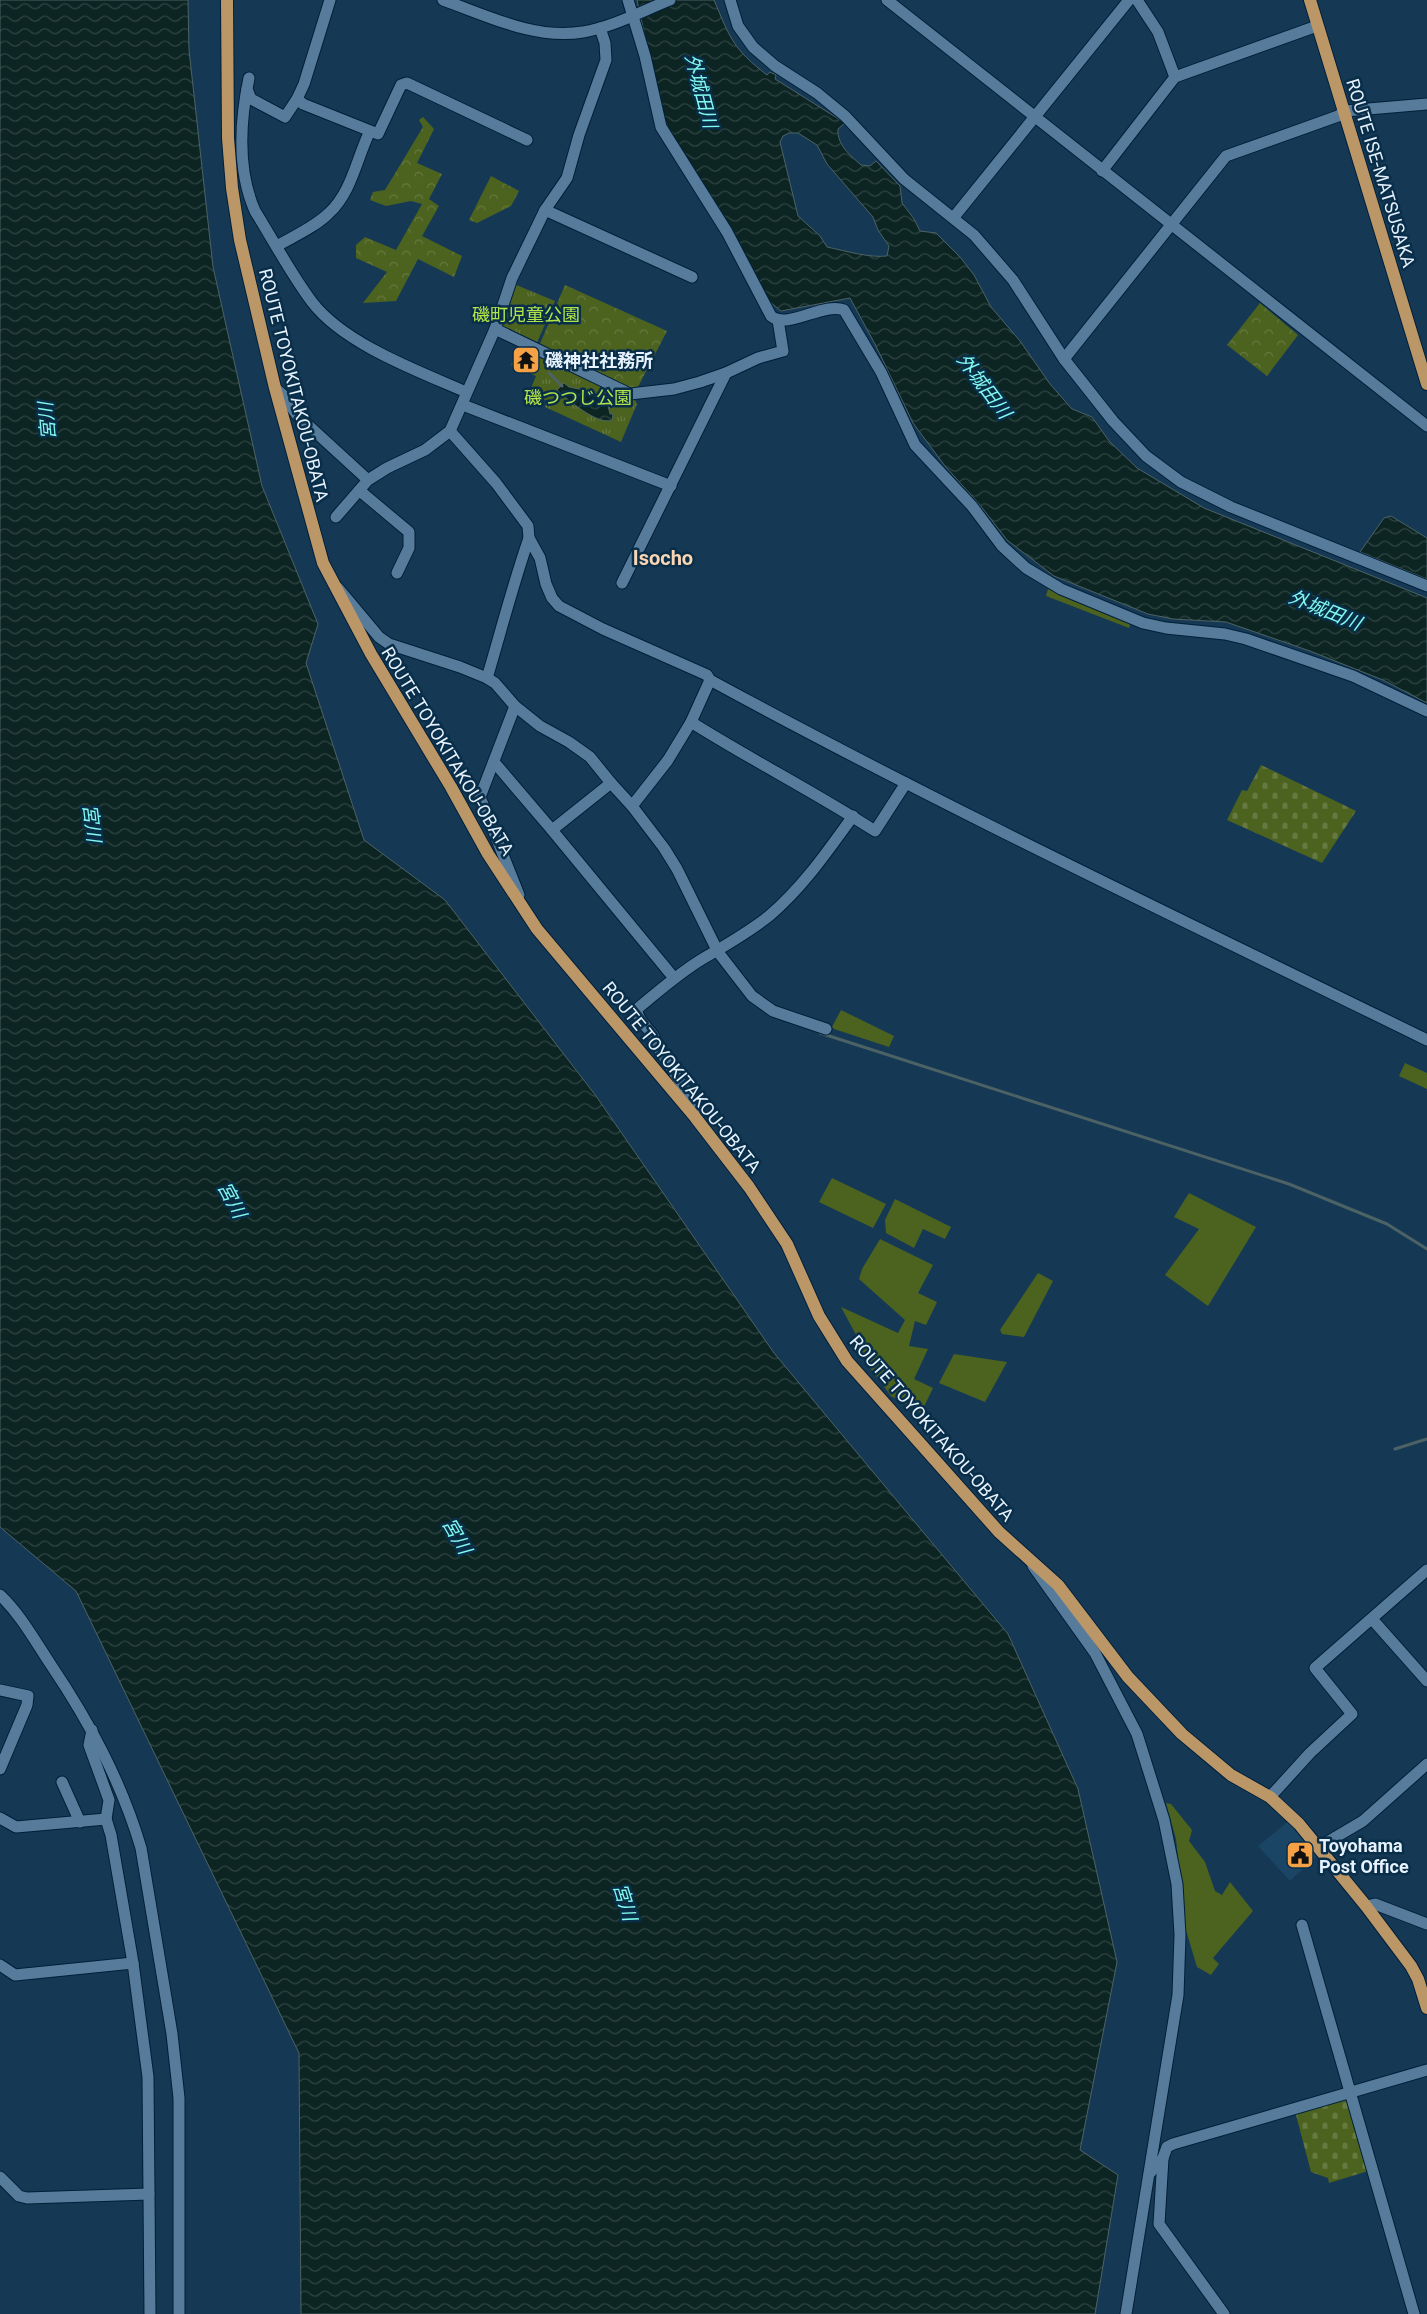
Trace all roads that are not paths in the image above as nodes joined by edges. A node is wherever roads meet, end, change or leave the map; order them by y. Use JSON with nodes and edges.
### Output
{"nodes":[{"id":1,"x":227,"y":0,"type":"edge"},
{"id":2,"x":330,"y":0,"type":"edge"},
{"id":3,"x":443,"y":0,"type":"edge"},
{"id":4,"x":628,"y":0,"type":"edge"},
{"id":5,"x":670,"y":0,"type":"edge"},
{"id":6,"x":730,"y":0,"type":"edge"},
{"id":7,"x":887,"y":0,"type":"edge"},
{"id":8,"x":1129,"y":0,"type":"edge"},
{"id":9,"x":1137,"y":0,"type":"edge"},
{"id":10,"x":1310,"y":0,"type":"edge"},
{"id":11,"x":634,"y":14,"type":"junction"},
{"id":12,"x":1317,"y":26,"type":"junction"},
{"id":13,"x":600,"y":28,"type":"junction"},
{"id":14,"x":1175,"y":77,"type":"junction"},
{"id":15,"x":297,"y":100,"type":"junction"},
{"id":16,"x":1427,"y":104,"type":"edge"},
{"id":17,"x":1345,"y":111,"type":"junction"},
{"id":18,"x":1035,"y":117,"type":"junction"},
{"id":19,"x":370,"y":131,"type":"junction"},
{"id":20,"x":527,"y":140,"type":"dead end"},
{"id":21,"x":1102,"y":171,"type":"junction"},
{"id":22,"x":545,"y":210,"type":"junction"},
{"id":23,"x":954,"y":217,"type":"junction"},
{"id":24,"x":1170,"y":225,"type":"junction"},
{"id":25,"x":277,"y":246,"type":"junction"},
{"id":26,"x":692,"y":277,"type":"dead end"},
{"id":27,"x":778,"y":320,"type":"junction"},
{"id":28,"x":495,"y":329,"type":"junction"},
{"id":29,"x":1064,"y":359,"type":"junction"},
{"id":30,"x":726,"y":373,"type":"junction"},
{"id":31,"x":1427,"y":384,"type":"edge"},
{"id":32,"x":275,"y":388,"type":"junction"},
{"id":33,"x":466,"y":392,"type":"junction"},
{"id":34,"x":463,"y":404,"type":"junction"},
{"id":35,"x":1427,"y":426,"type":"edge"},
{"id":36,"x":450,"y":431,"type":"junction"},
{"id":37,"x":368,"y":480,"type":"junction"},
{"id":38,"x":671,"y":486,"type":"junction"},
{"id":39,"x":360,"y":492,"type":"junction"},
{"id":40,"x":336,"y":516,"type":"dead end"},
{"id":41,"x":529,"y":538,"type":"junction"},
{"id":42,"x":397,"y":573,"type":"dead end"},
{"id":43,"x":333,"y":583,"type":"junction"},
{"id":44,"x":622,"y":583,"type":"dead end"},
{"id":45,"x":1427,"y":586,"type":"edge"},
{"id":46,"x":487,"y":678,"type":"junction"},
{"id":47,"x":710,"y":680,"type":"junction"},
{"id":48,"x":515,"y":706,"type":"junction"},
{"id":49,"x":1427,"y":711,"type":"edge"},
{"id":50,"x":691,"y":722,"type":"junction"},
{"id":51,"x":494,"y":762,"type":"junction"},
{"id":52,"x":610,"y":783,"type":"junction"},
{"id":53,"x":906,"y":783,"type":"junction"},
{"id":54,"x":632,"y":806,"type":"junction"},
{"id":55,"x":852,"y":816,"type":"junction"},
{"id":56,"x":552,"y":830,"type":"junction"},
{"id":57,"x":526,"y":914,"type":"junction"},
{"id":58,"x":718,"y":952,"type":"junction"},
{"id":59,"x":674,"y":978,"type":"junction"},
{"id":60,"x":826,"y":1029,"type":"dead end"},
{"id":61,"x":1427,"y":1040,"type":"edge"},
{"id":62,"x":696,"y":1116,"type":"junction"},
{"id":63,"x":1032,"y":1564,"type":"junction"},
{"id":64,"x":1427,"y":1570,"type":"edge"},
{"id":65,"x":0,"y":1594,"type":"edge"},
{"id":66,"x":1372,"y":1619,"type":"junction"},
{"id":67,"x":1427,"y":1681,"type":"edge"},
{"id":68,"x":0,"y":1690,"type":"edge"},
{"id":69,"x":92,"y":1730,"type":"junction"},
{"id":70,"x":1427,"y":1764,"type":"edge"},
{"id":71,"x":0,"y":1769,"type":"edge"},
{"id":72,"x":62,"y":1782,"type":"dead end"},
{"id":73,"x":1270,"y":1797,"type":"junction"},
{"id":74,"x":0,"y":1818,"type":"edge"},
{"id":75,"x":106,"y":1819,"type":"junction"},
{"id":76,"x":80,"y":1822,"type":"junction"},
{"id":77,"x":1319,"y":1847,"type":"junction"},
{"id":78,"x":1366,"y":1906,"type":"junction"},
{"id":79,"x":1427,"y":1924,"type":"edge"},
{"id":80,"x":1302,"y":1925,"type":"dead end"},
{"id":81,"x":132,"y":1963,"type":"junction"},
{"id":82,"x":0,"y":1965,"type":"edge"},
{"id":83,"x":1425,"y":1992,"type":"edge"},
{"id":84,"x":1427,"y":2008,"type":"edge"},
{"id":85,"x":1427,"y":2070,"type":"edge"},
{"id":86,"x":1350,"y":2092,"type":"junction"},
{"id":87,"x":1163,"y":2158,"type":"junction"},
{"id":88,"x":1150,"y":2174,"type":"junction"},
{"id":89,"x":0,"y":2177,"type":"edge"},
{"id":90,"x":150,"y":2194,"type":"junction"},
{"id":91,"x":150,"y":2314,"type":"edge"},
{"id":92,"x":178,"y":2314,"type":"edge"},
{"id":93,"x":1126,"y":2314,"type":"edge"},
{"id":94,"x":1224,"y":2314,"type":"edge"},
{"id":95,"x":1414,"y":2314,"type":"edge"}],
"edges":[{"from":1,"to":32,"type":"main road","name":"ROUTE TOYOKITAKOU-OBATA"},
{"from":2,"to":15,"type":"street"},
{"from":3,"to":13,"type":"street"},
{"from":4,"to":11,"type":"street"},
{"from":5,"to":11,"type":"street"},
{"from":6,"to":23,"type":"street"},
{"from":7,"to":18,"type":"street"},
{"from":8,"to":18,"type":"street"},
{"from":9,"to":14,"type":"street"},
{"from":10,"to":12,"type":"main road","name":"ROUTE ISE-MATSUSAKA"},
{"from":11,"to":13,"type":"street"},
{"from":11,"to":27,"type":"street"},
{"from":12,"to":14,"type":"street"},
{"from":12,"to":17,"type":"main road","name":"ROUTE ISE-MATSUSAKA"},
{"from":13,"to":22,"type":"street"},
{"from":14,"to":21,"type":"street"},
{"from":15,"to":19,"type":"street"},
{"from":15,"to":25,"type":"street"},
{"from":16,"to":17,"type":"street"},
{"from":17,"to":24,"type":"street"},
{"from":17,"to":31,"type":"main road","name":"ROUTE ISE-MATSUSAKA"},
{"from":18,"to":21,"type":"street"},
{"from":18,"to":23,"type":"street"},
{"from":19,"to":20,"type":"street"},
{"from":19,"to":25,"type":"street"},
{"from":21,"to":24,"type":"street"},
{"from":22,"to":26,"type":"street"},
{"from":22,"to":28,"type":"street"},
{"from":23,"to":29,"type":"street"},
{"from":24,"to":29,"type":"street"},
{"from":24,"to":35,"type":"street"},
{"from":25,"to":33,"type":"street"},
{"from":27,"to":30,"type":"street"},
{"from":27,"to":49,"type":"street"},
{"from":28,"to":30,"type":"street"},
{"from":28,"to":33,"type":"street"},
{"from":29,"to":45,"type":"street"},
{"from":30,"to":38,"type":"street"},
{"from":32,"to":37,"type":"street"},
{"from":32,"to":43,"type":"main road","name":"ROUTE TOYOKITAKOU-OBATA"},
{"from":33,"to":34,"type":"street"},
{"from":34,"to":36,"type":"street"},
{"from":34,"to":38,"type":"street"},
{"from":36,"to":37,"type":"street"},
{"from":36,"to":41,"type":"street"},
{"from":37,"to":39,"type":"street"},
{"from":38,"to":44,"type":"street"},
{"from":39,"to":40,"type":"street"},
{"from":39,"to":42,"type":"street"},
{"from":41,"to":46,"type":"street"},
{"from":41,"to":47,"type":"street"},
{"from":43,"to":46,"type":"street"},
{"from":43,"to":57,"type":"main road","name":"ROUTE TOYOKITAKOU-OBATA"},
{"from":46,"to":48,"type":"street"},
{"from":47,"to":50,"type":"street"},
{"from":47,"to":53,"type":"street"},
{"from":48,"to":51,"type":"street"},
{"from":48,"to":52,"type":"street"},
{"from":50,"to":54,"type":"street"},
{"from":50,"to":55,"type":"street"},
{"from":51,"to":56,"type":"street"},
{"from":51,"to":57,"type":"street"},
{"from":52,"to":54,"type":"street"},
{"from":52,"to":56,"type":"street"},
{"from":53,"to":55,"type":"street"},
{"from":53,"to":61,"type":"street"},
{"from":54,"to":58,"type":"street"},
{"from":55,"to":58,"type":"street"},
{"from":56,"to":59,"type":"street"},
{"from":57,"to":62,"type":"main road","name":"ROUTE TOYOKITAKOU-OBATA"},
{"from":58,"to":59,"type":"street"},
{"from":58,"to":60,"type":"street"},
{"from":59,"to":62,"type":"street"},
{"from":62,"to":63,"type":"main road","name":"ROUTE TOYOKITAKOU-OBATA"},
{"from":63,"to":73,"type":"main road","name":"ROUTE TOYOKITAKOU-OBATA"},
{"from":63,"to":88,"type":"street"},
{"from":64,"to":66,"type":"street"},
{"from":65,"to":69,"type":"street"},
{"from":66,"to":67,"type":"street"},
{"from":66,"to":73,"type":"street"},
{"from":68,"to":71,"type":"street"},
{"from":69,"to":75,"type":"street"},
{"from":69,"to":92,"type":"street"},
{"from":70,"to":77,"type":"street"},
{"from":72,"to":76,"type":"street"},
{"from":73,"to":77,"type":"main road","name":"ROUTE TOYOKITAKOU-OBATA"},
{"from":74,"to":76,"type":"street"},
{"from":75,"to":76,"type":"street"},
{"from":75,"to":81,"type":"street"},
{"from":77,"to":78,"type":"main road","name":"ROUTE TOYOKITAKOU-OBATA"},
{"from":78,"to":79,"type":"street"},
{"from":78,"to":83,"type":"main road","name":"ROUTE TOYOKITAKOU-OBATA"},
{"from":80,"to":86,"type":"street"},
{"from":81,"to":82,"type":"street"},
{"from":81,"to":90,"type":"street"},
{"from":83,"to":84,"type":"main road","name":"ROUTE TOYOKITAKOU-OBATA"},
{"from":85,"to":86,"type":"street"},
{"from":86,"to":87,"type":"street"},
{"from":86,"to":95,"type":"street"},
{"from":87,"to":88,"type":"street"},
{"from":87,"to":94,"type":"street"},
{"from":88,"to":93,"type":"street"},
{"from":89,"to":90,"type":"street"},
{"from":90,"to":91,"type":"street"}]}
